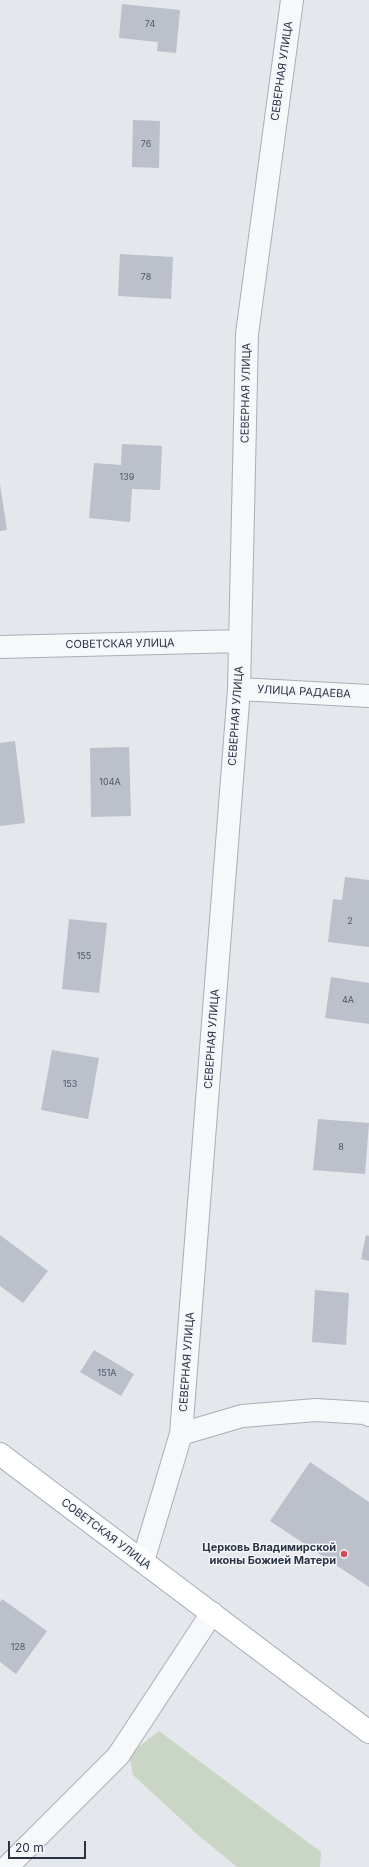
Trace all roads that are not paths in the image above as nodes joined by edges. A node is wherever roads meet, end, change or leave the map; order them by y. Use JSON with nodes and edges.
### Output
{"nodes":[{"id":1,"x":292,"y":0,"type":"edge"},
{"id":2,"x":240,"y":641,"type":"junction"},
{"id":3,"x":0,"y":647,"type":"edge"},
{"id":4,"x":239,"y":689,"type":"junction"},
{"id":5,"x":369,"y":696,"type":"edge"},
{"id":6,"x":369,"y":1415,"type":"edge"},
{"id":7,"x":181,"y":1434,"type":"junction"},
{"id":8,"x":0,"y":1454,"type":"edge"},
{"id":9,"x":143,"y":1561,"type":"junction"},
{"id":10,"x":212,"y":1613,"type":"junction"},
{"id":11,"x":369,"y":1732,"type":"edge"},
{"id":12,"x":7,"y":1867,"type":"edge"}],
"edges":[{"from":1,"to":2,"type":"street","name":"СЕВЕРНАЯ УЛИЦА"},
{"from":2,"to":3,"type":"street","name":"СОВЕТСКАЯ УЛИЦА"},
{"from":2,"to":4,"type":"street","name":"СЕВЕРНАЯ УЛИЦА"},
{"from":4,"to":5,"type":"street","name":"УЛИЦА РАДАЕВА"},
{"from":4,"to":7,"type":"street","name":"СЕВЕРНАЯ УЛИЦА"},
{"from":6,"to":7,"type":"street"},
{"from":7,"to":9,"type":"street","name":"СЕВЕРНАЯ УЛИЦА"},
{"from":8,"to":9,"type":"main road","name":"СОВЕТСКАЯ УЛИЦА"},
{"from":9,"to":10,"type":"main road","name":"СОВЕТСКАЯ УЛИЦА"},
{"from":10,"to":11,"type":"main road","name":"СОВЕТСКАЯ УЛИЦА"},
{"from":10,"to":12,"type":"street"}]}
